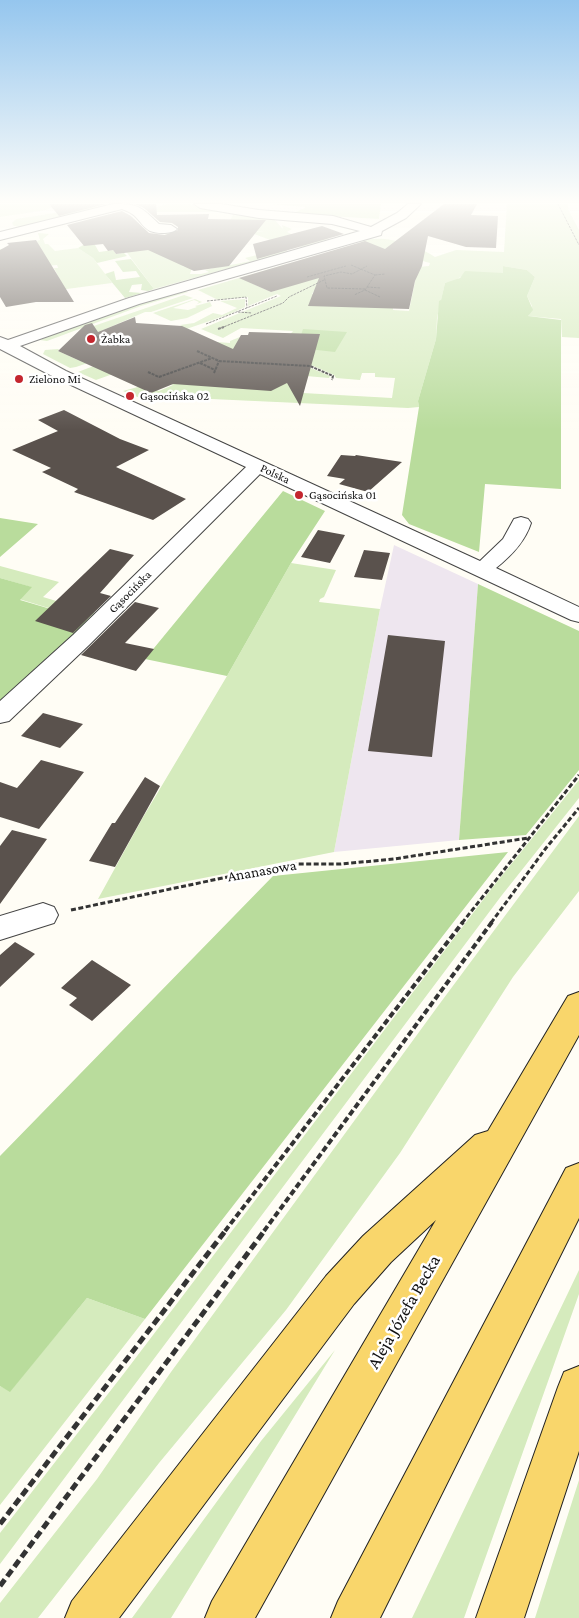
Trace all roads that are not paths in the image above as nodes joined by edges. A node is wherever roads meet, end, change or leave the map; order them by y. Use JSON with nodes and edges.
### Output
{"nodes":[{"id":1,"x":208,"y":280,"type":"edge"},
{"id":2,"x":2,"y":344,"type":"edge"},
{"id":3,"x":258,"y":466,"type":"junction"},
{"id":4,"x":521,"y":523,"type":"dead end"},
{"id":5,"x":481,"y":570,"type":"junction"},
{"id":6,"x":579,"y":615,"type":"edge"},
{"id":7,"x":0,"y":715,"type":"edge"},
{"id":8,"x":43,"y":915,"type":"road end"},
{"id":9,"x":0,"y":928,"type":"edge"},
{"id":10,"x":579,"y":1005,"type":"edge"},
{"id":11,"x":513,"y":1123,"type":"junction"},
{"id":12,"x":579,"y":1180,"type":"edge"},
{"id":13,"x":579,"y":1388,"type":"edge"},
{"id":14,"x":89,"y":1618,"type":"edge"},
{"id":15,"x":229,"y":1618,"type":"edge"},
{"id":16,"x":355,"y":1618,"type":"edge"},
{"id":17,"x":500,"y":1618,"type":"edge"}],
"edges":[{"from":1,"to":2,"type":"street"},
{"from":2,"to":3,"type":"street","name":"Polska"},
{"from":3,"to":5,"type":"street","name":"Polska"},
{"from":3,"to":7,"type":"street","name":"Gąsocińska"},
{"from":4,"to":5,"type":"street"},
{"from":5,"to":6,"type":"street","name":"Polska"},
{"from":8,"to":9,"type":"street"},
{"from":10,"to":11,"type":"main road","name":"Aleja Józefa Becka"},
{"from":11,"to":14,"type":"main road"},
{"from":11,"to":15,"type":"main road","name":"Aleja Józefa Becka"},
{"from":12,"to":16,"type":"main road"},
{"from":13,"to":17,"type":"main road"}]}
